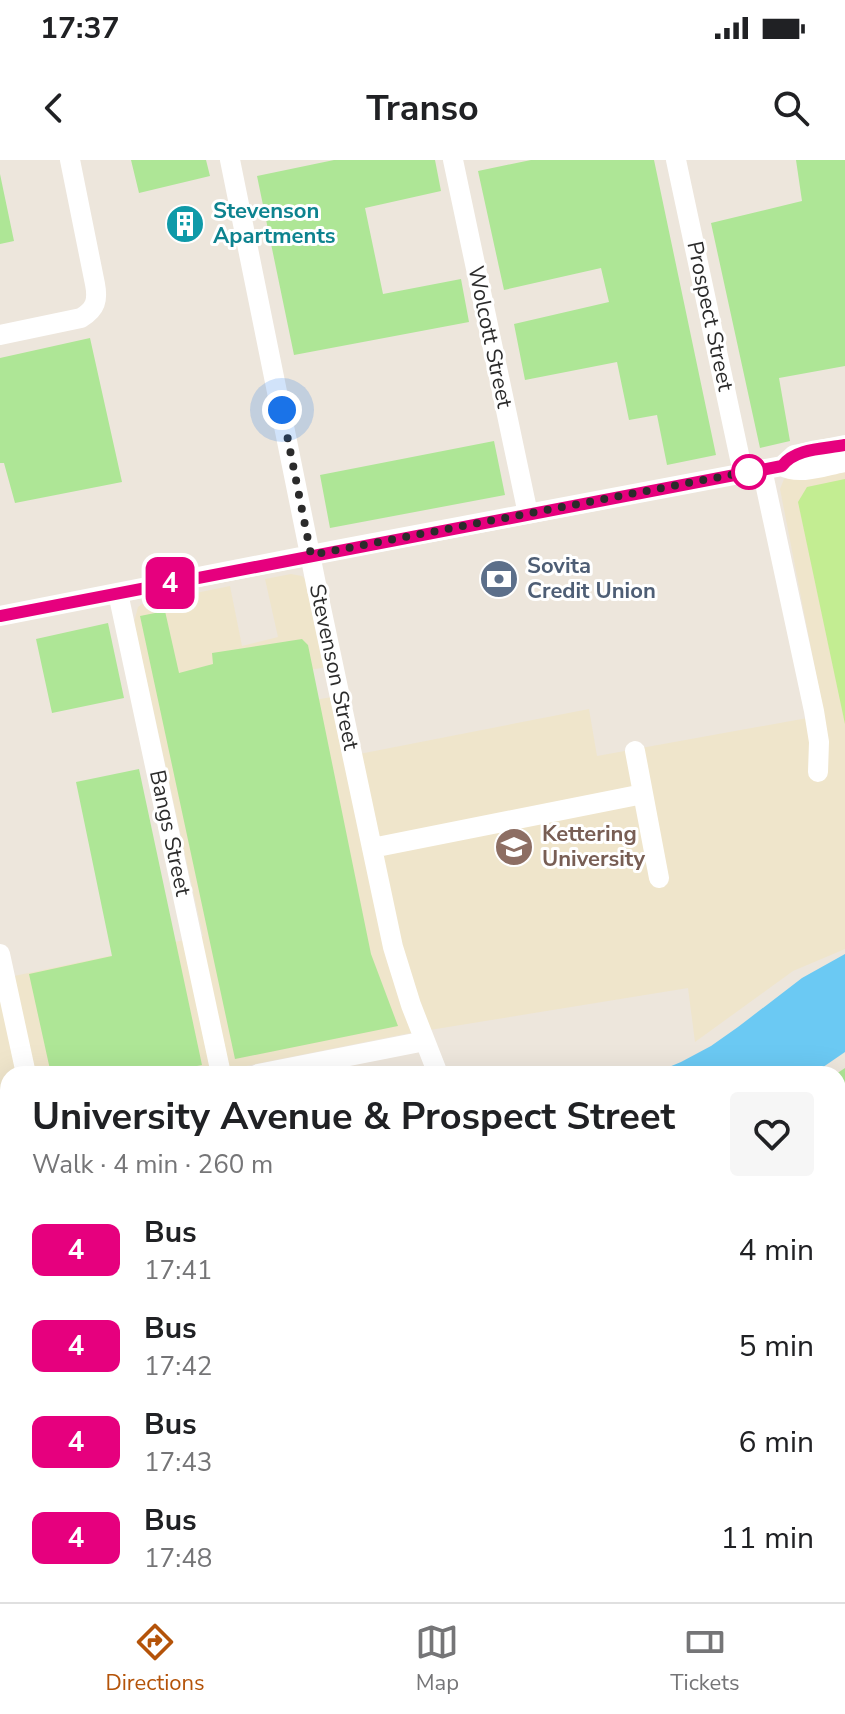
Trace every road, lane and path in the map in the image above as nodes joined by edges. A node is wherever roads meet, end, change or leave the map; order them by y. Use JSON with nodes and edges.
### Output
{"nodes":[{"id":1,"x":70,"y":160,"type":"edge"},
{"id":2,"x":230,"y":160,"type":"edge"},
{"id":3,"x":453,"y":160,"type":"edge"},
{"id":4,"x":676,"y":160,"type":"edge"},
{"id":5,"x":0,"y":335,"type":"edge"},
{"id":6,"x":845,"y":445,"type":"edge"},
{"id":7,"x":845,"y":462,"type":"edge"},
{"id":8,"x":762,"y":469,"type":"junction"},
{"id":9,"x":528,"y":514,"type":"junction"},
{"id":10,"x":311,"y":555,"type":"junction"},
{"id":11,"x":118,"y":593,"type":"junction"},
{"id":12,"x":0,"y":616,"type":"edge"},
{"id":13,"x":635,"y":751,"type":"dead end"},
{"id":14,"x":818,"y":772,"type":"dead end"},
{"id":15,"x":643,"y":794,"type":"junction"},
{"id":16,"x":372,"y":848,"type":"junction"},
{"id":17,"x":659,"y":878,"type":"dead end"},
{"id":18,"x":0,"y":954,"type":"edge"},
{"id":19,"x":425,"y":1041,"type":"junction"},
{"id":20,"x":24,"y":1066,"type":"edge"},
{"id":21,"x":219,"y":1066,"type":"edge"},
{"id":22,"x":298,"y":1066,"type":"edge"},
{"id":23,"x":435,"y":1066,"type":"edge"}],
"edges":[{"from":1,"to":5,"type":"street"},
{"from":2,"to":10,"type":"street","name":"Stevenson Street"},
{"from":3,"to":9,"type":"street","name":"Wolcott Street"},
{"from":4,"to":8,"type":"street","name":"Prospect Street"},
{"from":6,"to":8,"type":"street"},
{"from":7,"to":8,"type":"street"},
{"from":8,"to":9,"type":"street"},
{"from":8,"to":14,"type":"street","name":"Prospect Street"},
{"from":9,"to":10,"type":"street"},
{"from":10,"to":11,"type":"street"},
{"from":10,"to":16,"type":"street","name":"Stevenson Street"},
{"from":11,"to":12,"type":"street"},
{"from":11,"to":21,"type":"street","name":"Bangs Street"},
{"from":13,"to":15,"type":"street"},
{"from":15,"to":16,"type":"street"},
{"from":15,"to":17,"type":"street"},
{"from":16,"to":19,"type":"street","name":"Stevenson Street"},
{"from":18,"to":20,"type":"street"},
{"from":19,"to":22,"type":"street"},
{"from":19,"to":23,"type":"street","name":"Stevenson Street"}]}
